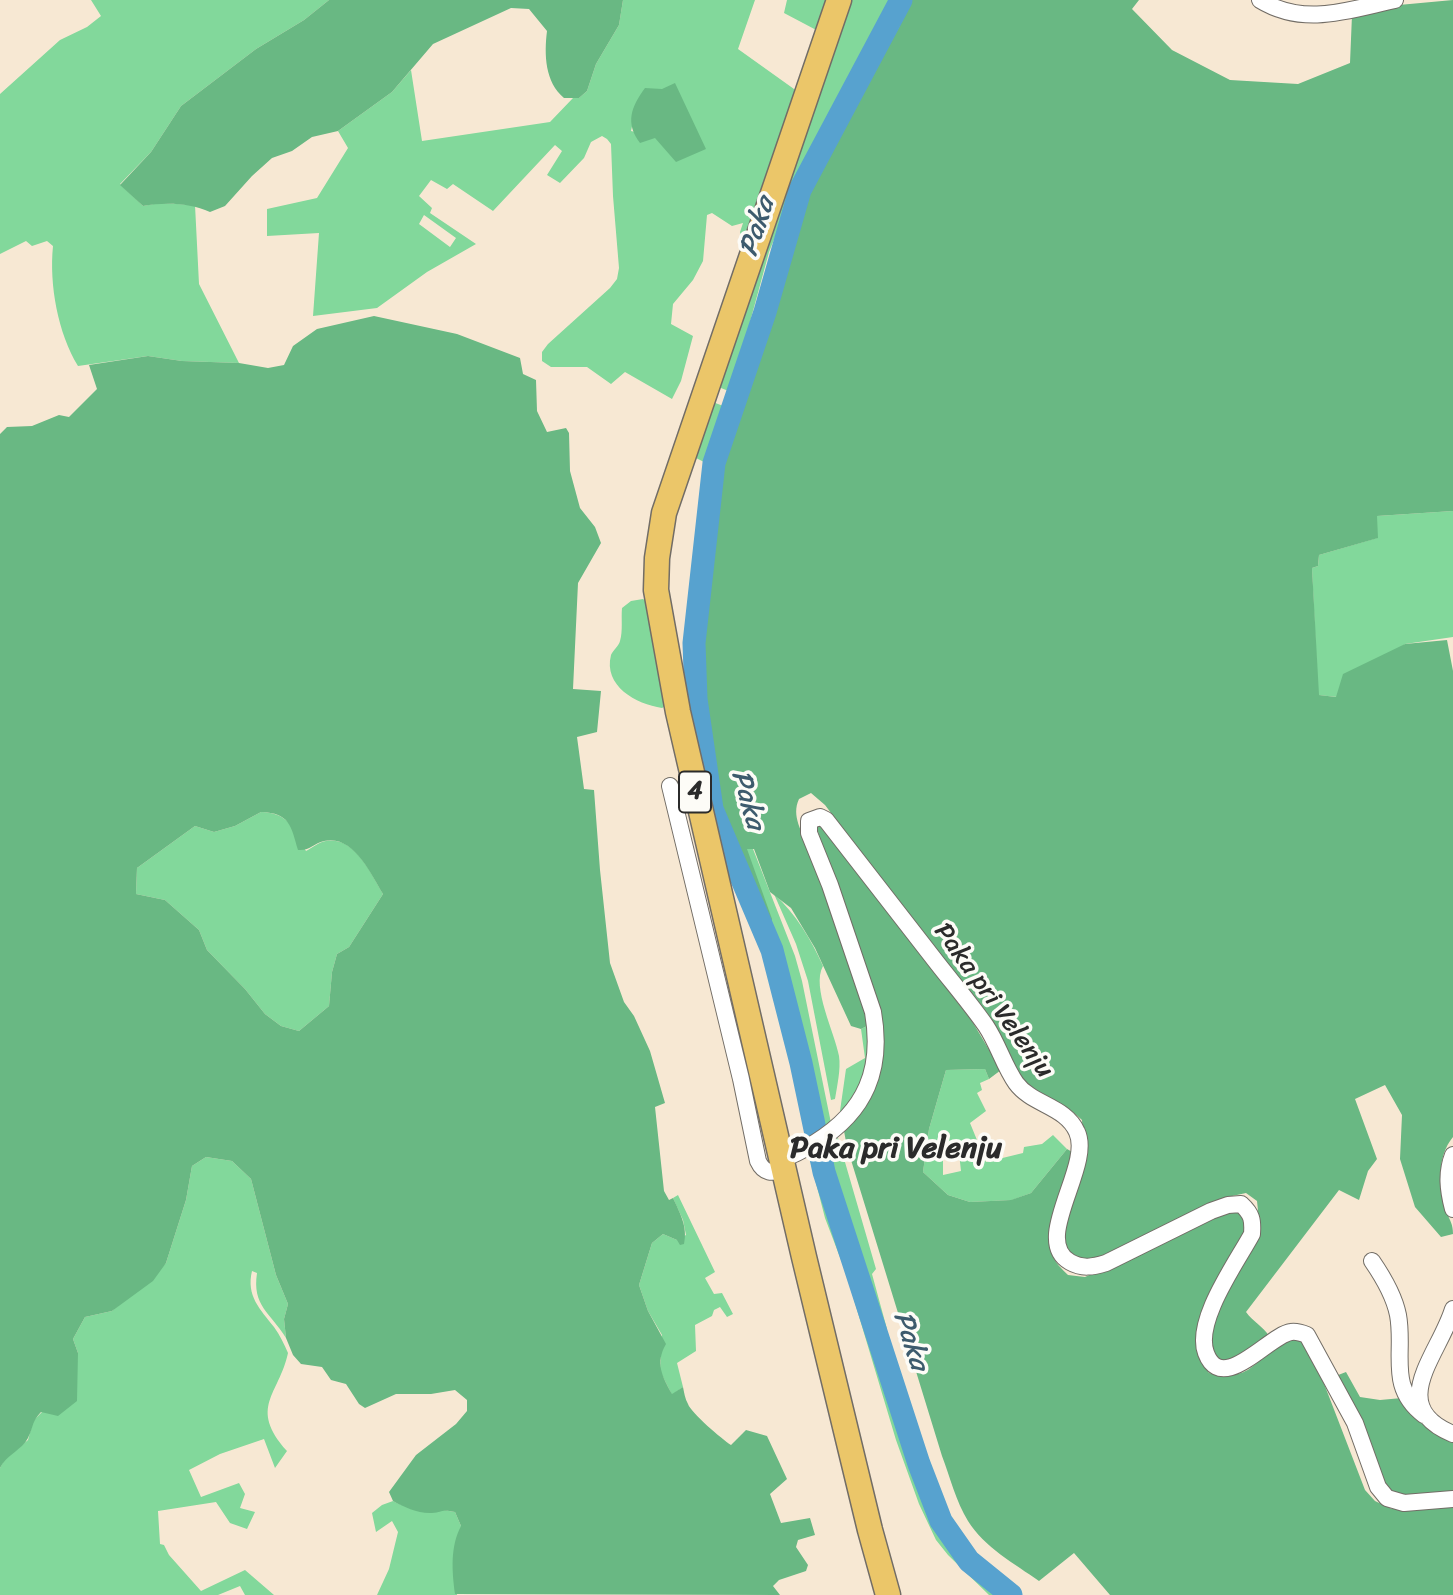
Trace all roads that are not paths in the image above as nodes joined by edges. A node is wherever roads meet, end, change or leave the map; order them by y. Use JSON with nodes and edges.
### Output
{"nodes":[{"id":1,"x":839,"y":0,"type":"edge"},
{"id":2,"x":1261,"y":0,"type":"edge"},
{"id":3,"x":1395,"y":0,"type":"edge"},
{"id":4,"x":670,"y":786,"type":"dead end"},
{"id":5,"x":1453,"y":1155,"type":"edge"},
{"id":6,"x":790,"y":1159,"type":"junction"},
{"id":7,"x":1453,"y":1209,"type":"edge"},
{"id":8,"x":1372,"y":1261,"type":"dead end"},
{"id":9,"x":1453,"y":1309,"type":"edge"},
{"id":10,"x":1424,"y":1415,"type":"junction"},
{"id":11,"x":1453,"y":1434,"type":"edge"},
{"id":12,"x":1453,"y":1499,"type":"edge"},
{"id":13,"x":888,"y":1595,"type":"edge"}],
"edges":[{"from":1,"to":6,"type":"main road","number":"4"},
{"from":2,"to":3,"type":"street"},
{"from":4,"to":6,"type":"street"},
{"from":5,"to":7,"type":"street"},
{"from":6,"to":12,"type":"street","name":"Paka pri Velenju"},
{"from":6,"to":13,"type":"main road","number":"4"},
{"from":8,"to":10,"type":"street"},
{"from":9,"to":10,"type":"street"},
{"from":10,"to":11,"type":"street"}]}
